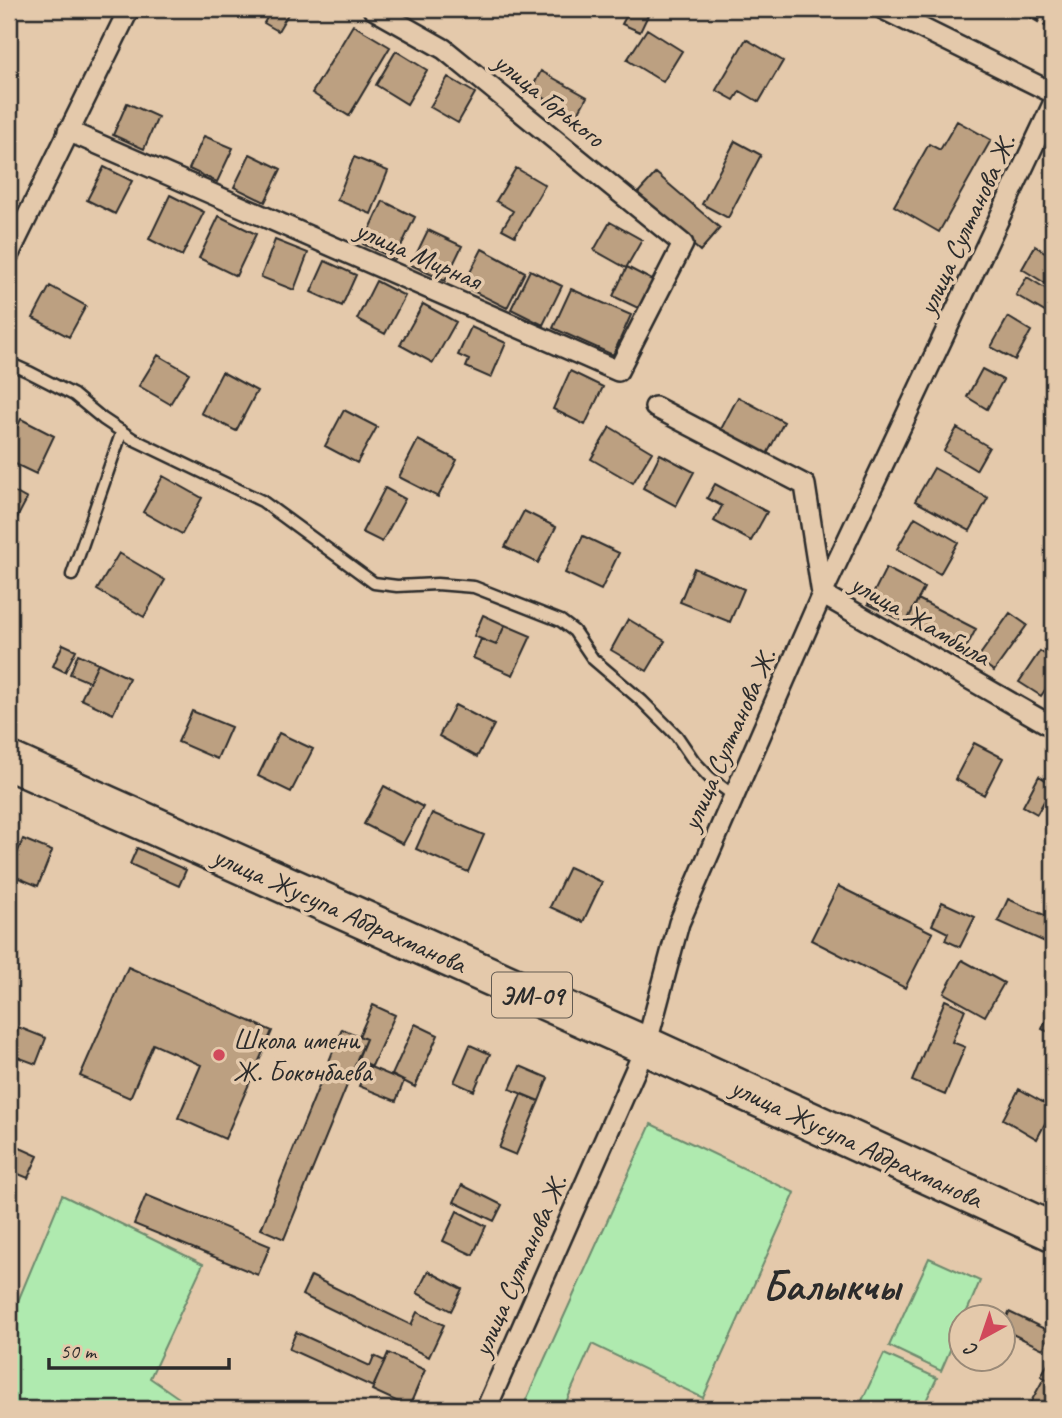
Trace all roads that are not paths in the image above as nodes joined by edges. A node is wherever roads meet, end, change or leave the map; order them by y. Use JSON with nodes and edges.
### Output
{"nodes":[{"id":1,"x":129,"y":9,"type":"edge"},
{"id":2,"x":373,"y":9,"type":"edge"},
{"id":3,"x":883,"y":9,"type":"edge"},
{"id":4,"x":1053,"y":93,"type":"edge"},
{"id":5,"x":1053,"y":104,"type":"edge"},
{"id":6,"x":68,"y":131,"type":"junction"},
{"id":7,"x":683,"y":244,"type":"joint"},
{"id":8,"x":9,"y":254,"type":"edge"},
{"id":9,"x":9,"y":363,"type":"edge"},
{"id":10,"x":655,"y":407,"type":"dead end"},
{"id":11,"x":122,"y":431,"type":"junction"},
{"id":12,"x":72,"y":575,"type":"dead end"},
{"id":13,"x":822,"y":594,"type":"junction"},
{"id":14,"x":1053,"y":727,"type":"edge"},
{"id":15,"x":9,"y":761,"type":"edge"},
{"id":16,"x":734,"y":796,"type":"junction"},
{"id":17,"x":646,"y":1046,"type":"junction"},
{"id":18,"x":1053,"y":1232,"type":"edge"},
{"id":19,"x":486,"y":1409,"type":"edge"}],
"edges":[{"from":1,"to":6,"type":"street"},
{"from":2,"to":7,"type":"street","name":"улица Горького"},
{"from":3,"to":4,"type":"street"},
{"from":5,"to":13,"type":"street","name":"улица Султанова Ж."},
{"from":6,"to":7,"type":"street","name":"улица Мирная"},
{"from":6,"to":8,"type":"street"},
{"from":9,"to":11,"type":"lane"},
{"from":10,"to":13,"type":"street","name":"улица Жамбыла"},
{"from":11,"to":12,"type":"lane"},
{"from":11,"to":16,"type":"lane"},
{"from":13,"to":14,"type":"street","name":"улица Жамбыла"},
{"from":13,"to":16,"type":"street","name":"улица Султанова Ж."},
{"from":15,"to":17,"type":"highway","name":"улица Жусупа Абдрахманова","number":"ЭМ-09"},
{"from":16,"to":17,"type":"street","name":"улица Султанова Ж."},
{"from":17,"to":18,"type":"highway","name":"улица Жусупа Абдрахманова","number":"ЭМ-09"},
{"from":17,"to":19,"type":"street","name":"улица Султанова Ж."}]}
